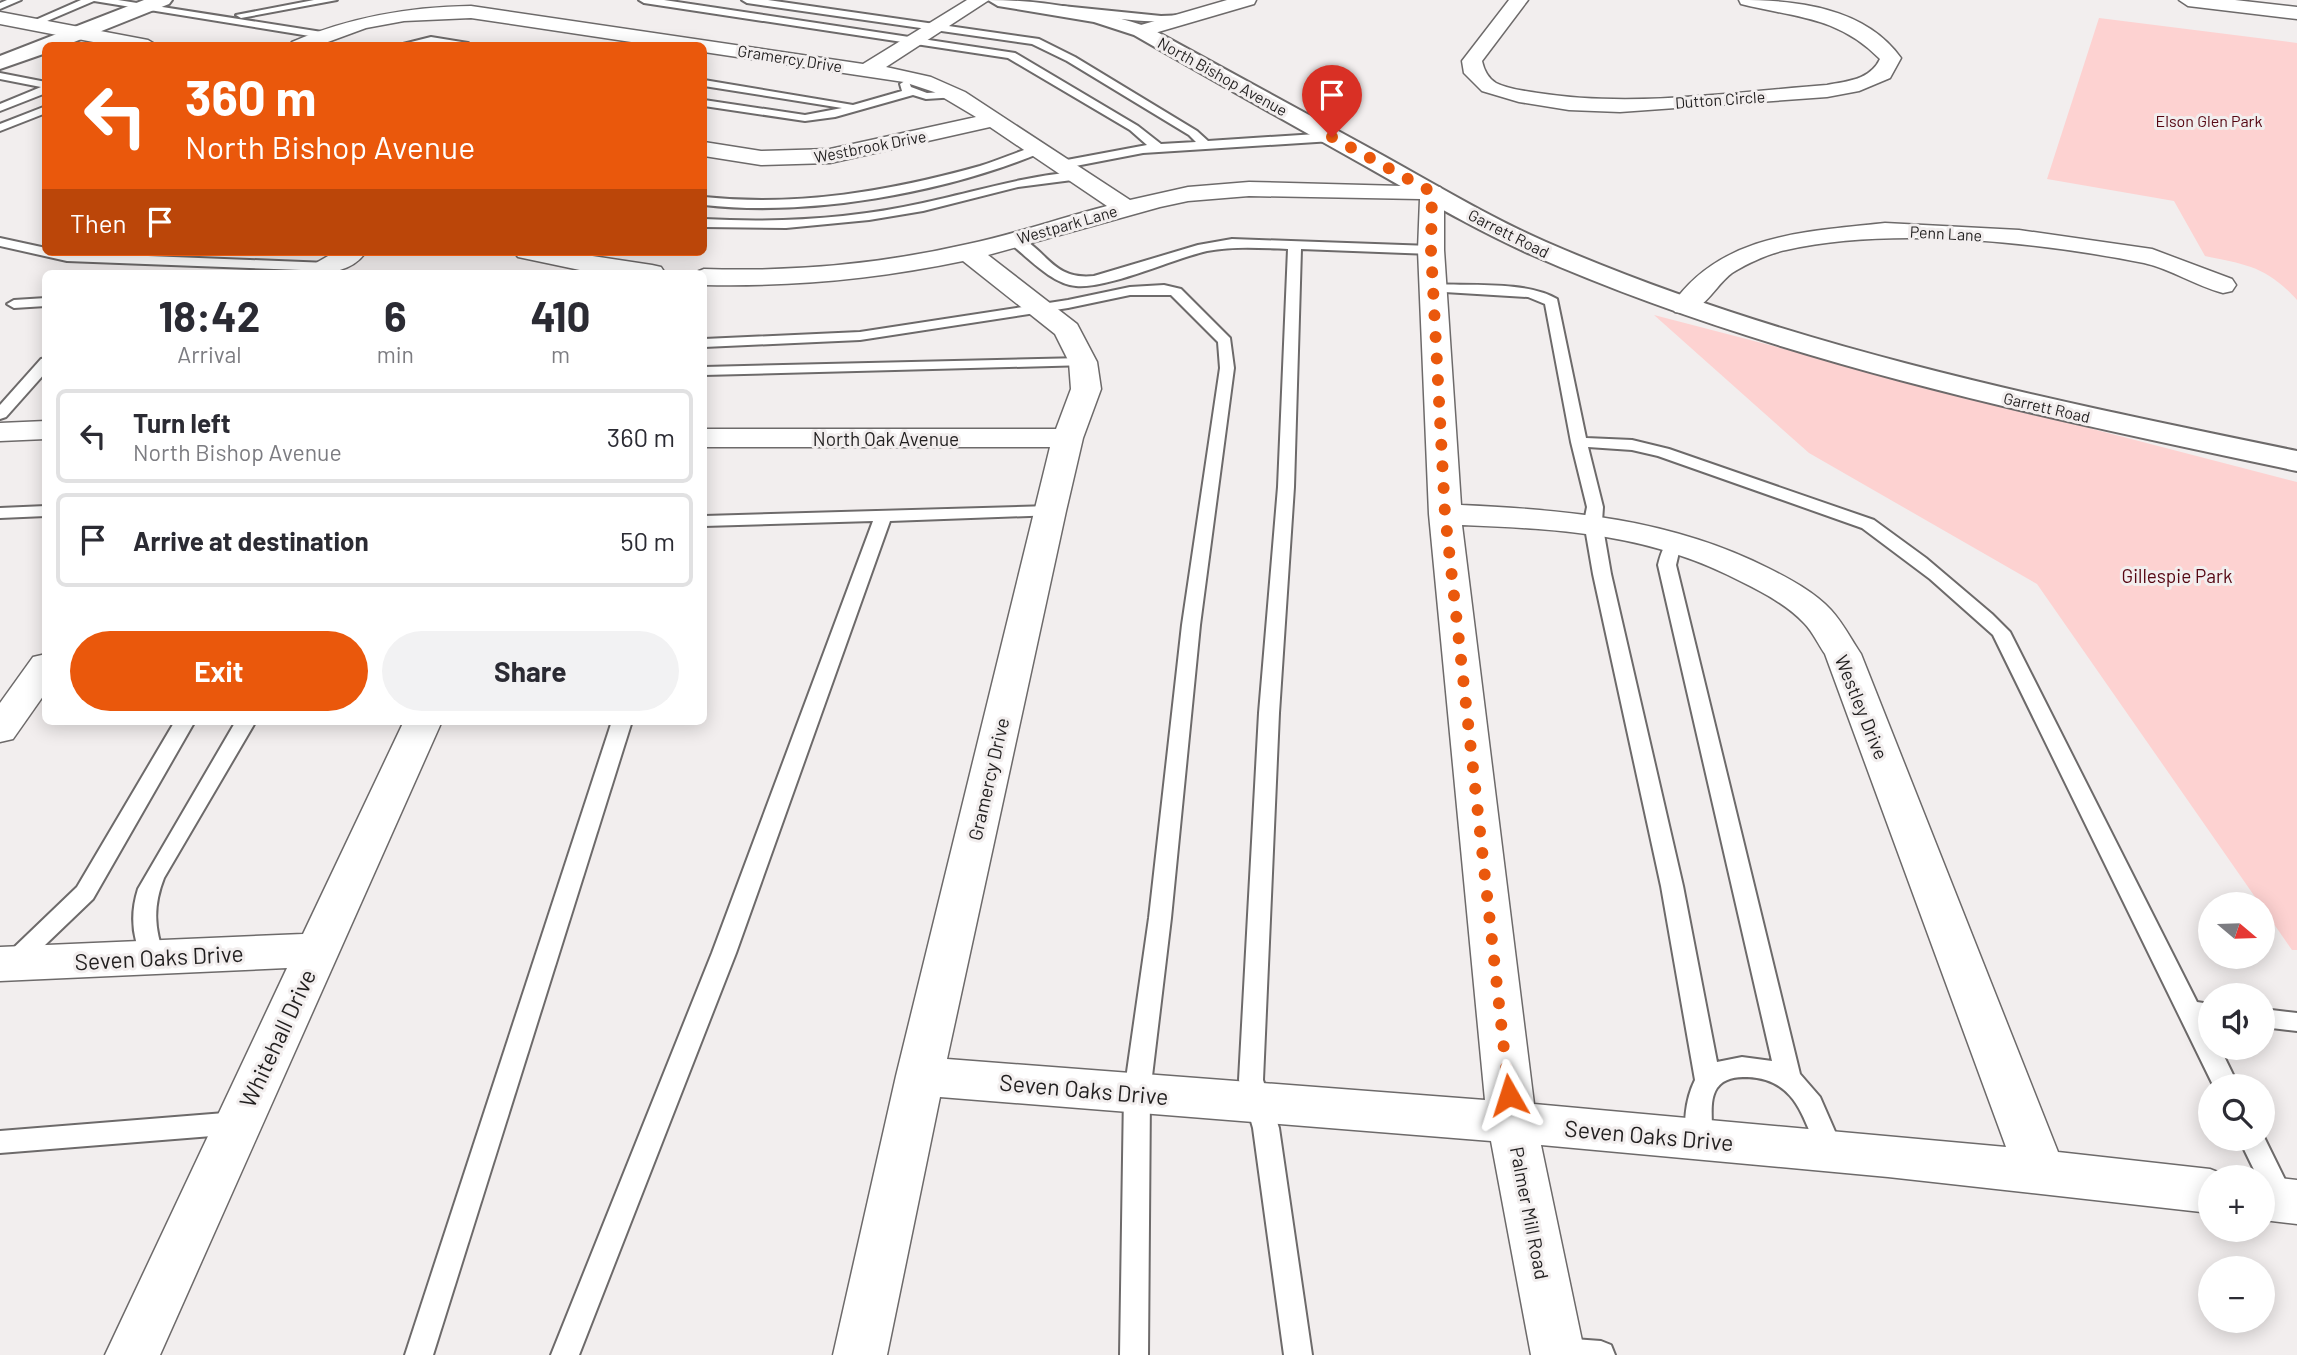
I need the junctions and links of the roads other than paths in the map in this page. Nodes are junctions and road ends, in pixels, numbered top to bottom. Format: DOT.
graph roads {
  1 [pos="16,0"];
  2 [pos="90,0"];
  3 [pos="99,0"];
  4 [pos="263,0"];
  5 [pos="332,0"];
  6 [pos="644,0"];
  7 [pos="747,0"];
  8 [pos="980,0"];
  9 [pos="998,0"];
  10 [pos="1247,0"];
  11 [pos="1520,0"];
  12 [pos="1748,0"];
  13 [pos="2188,0"];
  14 [pos="154,3"];
  15 [pos="1055,5"];
  16 [pos="0,6"];
  17 [pos="2289,8"];
  18 [pos="222,18"];
  19 [pos="1189,18"];
  20 [pos="9,25"];
  21 [pos="936,27"];
  22 [pos="1141,30"];
  23 [pos="322,35"];
  24 [pos="917,40"];
  25 [pos="64,41"];
  26 [pos="307,42"];
  27 [pos="421,42"];
  28 [pos="443,42"];
  29 [pos="687,42"];
  30 [pos="707,45"];
  31 [pos="42,49"];
  32 [pos="0,63"];
  33 [pos="869,69"];
  34 [pos="0,76"];
  35 [pos="707,83"];
  36 [pos="908,84"];
  37 [pos="42,86"];
  38 [pos="42,89"];
  39 [pos="707,103"];
  40 [pos="862,107"];
  41 [pos="0,108"];
  42 [pos="42,111"];
  43 [pos="995,120"];
  44 [pos="0,128"];
  45 [pos="1332,137"];
  46 [pos="1206,146"];
  47 [pos="1158,149"];
  48 [pos="707,150"];
  49 [pos="1036,150"];
  50 [pos="1000,164"];
  51 [pos="1068,170"];
  52 [pos="1030,180"];
  53 [pos="1432,192"];
  54 [pos="707,201"];
  55 [pos="1125,207"];
  56 [pos="707,223"];
  57 [pos="1013,239"];
  58 [pos="0,242"];
  59 [pos="1295,244"];
  60 [pos="1431,250"];
  61 [pos="42,251"];
  62 [pos="968,252"];
  63 [pos="63,256"];
  64 [pos="346,256"];
  65 [pos="547,256"];
  66 [pos="323,270"];
  67 [pos="628,270"];
  68 [pos="707,277"];
  69 [pos="2223,285"];
  70 [pos="1433,288"];
  71 [pos="1690,300"];
  72 [pos="42,302"];
  73 [pos="14,304"];
  74 [pos="1039,307"];
  75 [pos="707,343"];
  76 [pos="1083,362"];
  77 [pos="42,367"];
  78 [pos="707,370"];
  79 [pos="0,414"];
  80 [pos="42,430"];
  81 [pos="0,432"];
  82 [pos="707,438"];
  83 [pos="1068,438"];
  84 [pos="1579,442"];
  85 [pos="2297,447"];
  86 [pos="2297,461"];
  87 [pos="42,511"];
  88 [pos="1050,511"];
  89 [pos="0,513"];
  90 [pos="1445,514"];
  91 [pos="883,517"];
  92 [pos="707,521"];
  93 [pos="1593,522"];
  94 [pos="1678,541"];
  95 [pos="42,671"];
  96 [pos="182,725"];
  97 [pos="244,725"];
  98 [pos="422,725"];
  99 [pos="621,725"];
  100 [pos="0,730"];
  101 [pos="318,950"];
  102 [pos="153,957"];
  103 [pos="5,964"];
  104 [pos="2198,1008"];
  105 [pos="2275,1019"];
  106 [pos="2297,1022"];
  107 [pos="920,1076"];
  108 [pos="1788,1077"];
  109 [pos="1708,1081"];
  110 [pos="1137,1093"];
  111 [pos="1259,1103"];
  112 [pos="237,1123"];
  113 [pos="1512,1123"];
  114 [pos="1699,1139"];
  115 [pos="0,1142"];
  116 [pos="2258,1151"];
  117 [pos="1831,1152"];
  118 [pos="2040,1170"];
  119 [pos="2198,1190"];
  120 [pos="2281,1200"];
  121 [pos="1572,1354"];
  122 [pos="131,1355"];
  123 [pos="419,1355"];
  124 [pos="565,1355"];
  125 [pos="860,1355"];
  126 [pos="1134,1355"];
  127 [pos="1298,1355"];
  1 -- 16 [label="lane"];
  2 -- 20 [label="lane"];
  3 -- 14 [label="lane"];
  4 -- 18 [label="lane"];
  5 -- 18 [label="lane"];
  6 -- 24 [label="lane"];
  7 -- 21 [label="lane"];
  8 -- 21 [label="street"];
  9 -- 15 [label="main road, North Bishop Avenue"];
  10 -- 19 [label="street"];
  11 -- 12 [label="street, Dutton Circle"];
  13 -- 17 [label="street"];
  14 -- 18 [label="lane"];
  14 -- 25 [label="main road"];
  15 -- 19 [label="lane"];
  15 -- 22 [label="main road, North Bishop Avenue"];
  18 -- 23 [label="lane"];
  19 -- 22 [label="street"];
  20 -- 25 [label="street"];
  20 -- 25 [label="street"];
  21 -- 24 [label="street"];
  21 -- 46 [label="lane"];
  22 -- 45 [label="main road, North Bishop Avenue"];
  23 -- 26 [label="street, Gramercy Drive"];
  23 -- 29 [label="street, Gramercy Drive"];
  24 -- 33 [label="street"];
  24 -- 47 [label="lane"];
  27 -- 28 [label="lane"];
  30 -- 33 [label="street, Gramercy Drive"];
  31 -- 32 [label="main road"];
  33 -- 36 [label="street, Gramercy Drive"];
  34 -- 37 [label="lane"];
  35 -- 40 [label="lane"];
  36 -- 40 [label="lane"];
  36 -- 43 [label="street, Gramercy Drive"];
  38 -- 41 [label="lane"];
  39 -- 40 [label="lane"];
  42 -- 44 [label="lane"];
  43 -- 48 [label="street, Westbrook Drive"];
  43 -- 49 [label="street, Gramercy Drive"];
  45 -- 46 [label="lane"];
  45 -- 53 [label="main road, North Bishop Avenue"];
  46 -- 47 [label="lane"];
  47 -- 51 [label="lane"];
  49 -- 50 [label="lane"];
  49 -- 51 [label="street, Gramercy Drive"];
  50 -- 52 [label="lane"];
  50 -- 54 [label="lane"];
  51 -- 52 [label="lane"];
  51 -- 55 [label="street, Gramercy Drive"];
  52 -- 56 [label="lane"];
  53 -- 55 [label="street, Westpark Lane"];
  53 -- 60 [label="street, Palmer Mill Road"];
  53 -- 71 [label="main road, Garrett Road"];
  55 -- 57 [label="street, Westpark Lane"];
  57 -- 59 [label="lane"];
  57 -- 62 [label="street, Westpark Lane"];
  58 -- 61 [label="lane"];
  59 -- 60 [label="lane"];
  59 -- 111 [label="lane"];
  60 -- 70 [label="street, Palmer Mill Road"];
  62 -- 68 [label="street, Westpark Lane"];
  62 -- 74 [label="street, Gramercy Drive"];
  63 -- 66 [label="lane"];
  64 -- 66 [label="street"];
  65 -- 67 [label="street"];
  69 -- 71 [label="street, Penn Lane"];
  70 -- 84 [label="lane"];
  70 -- 90 [label="street, Palmer Mill Road"];
  71 -- 85 [label="main road, Garrett Road"];
  71 -- 86 [label="main road, Garrett Road"];
  72 -- 73 [label="lane"];
  74 -- 75 [label="lane"];
  74 -- 76 [label="street, Gramercy Drive"];
  74 -- 110 [label="lane"];
  76 -- 78 [label="lane"];
  76 -- 83 [label="street, Gramercy Drive"];
  77 -- 79 [label="lane"];
  80 -- 81 [label="street"];
  82 -- 83 [label="street, North Oak Avenue"];
  83 -- 88 [label="street, Gramercy Drive"];
  84 -- 93 [label="lane"];
  84 -- 104 [label="lane"];
  87 -- 89 [label="lane"];
  88 -- 91 [label="lane"];
  88 -- 107 [label="street, Gramercy Drive"];
  90 -- 93 [label="street, Westley Drive"];
  90 -- 113 [label="street, Palmer Mill Road"];
  91 -- 92 [label="lane"];
  91 -- 124 [label="lane"];
  93 -- 94 [label="street, Westley Drive"];
  93 -- 109 [label="lane"];
  94 -- 108 [label="lane"];
  94 -- 118 [label="street, Westley Drive"];
  95 -- 100 [label="street"];
  96 -- 103 [label="lane"];
  97 -- 102 [label="lane"];
  98 -- 101 [label="street, Whitehall Drive"];
  99 -- 123 [label="lane"];
  101 -- 102 [label="street, Seven Oaks Drive"];
  101 -- 112 [label="street, Whitehall Drive"];
  102 -- 103 [label="street, Seven Oaks Drive"];
  105 -- 106 [label="lane"];
  107 -- 110 [label="street, Seven Oaks Drive"];
  107 -- 125 [label="street, Gramercy Drive"];
  108 -- 109 [label="lane"];
  108 -- 117 [label="lane"];
  109 -- 114 [label="lane"];
  110 -- 111 [label="street, Seven Oaks Drive"];
  110 -- 126 [label="lane"];
  111 -- 113 [label="street, Seven Oaks Drive"];
  111 -- 127 [label="lane"];
  112 -- 115 [label="lane"];
  112 -- 122 [label="street, Whitehall Drive"];
  113 -- 114 [label="street, Seven Oaks Drive"];
  113 -- 121 [label="street, Palmer Mill Road"];
  114 -- 117 [label="street, Seven Oaks Drive"];
  116 -- 120 [label="lane"];
  117 -- 118 [label="street, Seven Oaks Drive"];
  118 -- 119 [label="street, Seven Oaks Drive"];
}
